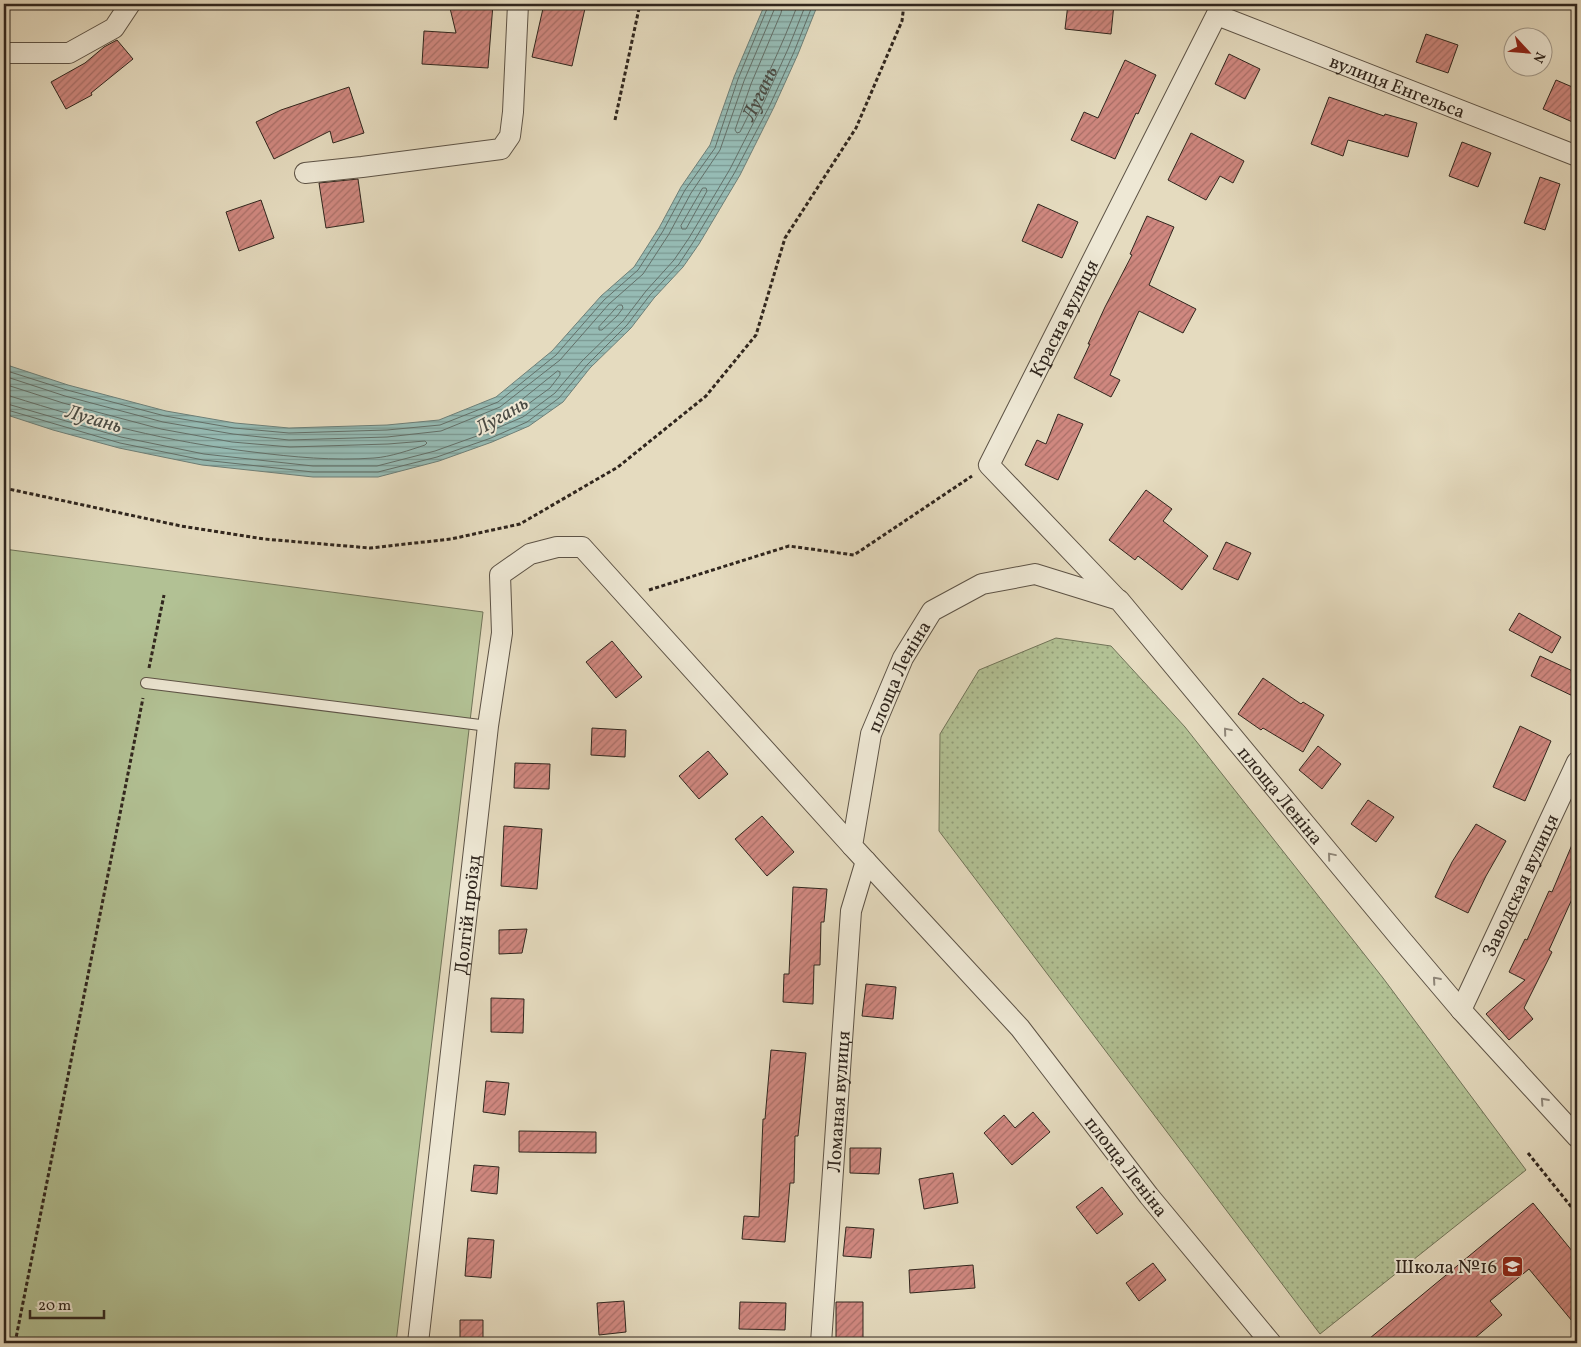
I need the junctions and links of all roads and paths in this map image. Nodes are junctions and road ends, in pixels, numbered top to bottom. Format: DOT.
graph roads {
  1 [pos="130,4"];
  2 [pos="518,4"];
  3 [pos="640,4"];
  4 [pos="904,4"];
  5 [pos="1219,9"];
  6 [pos="4,53"];
  7 [pos="615,120"];
  8 [pos="1577,156"];
  9 [pos="305,173"];
  10 [pos="989,465"];
  11 [pos="4,488"];
  12 [pos="164,595"];
  13 [pos="627,597"];
  14 [pos="1119,600"];
  15 [pos="146,683"];
  16 [pos="488,726"];
  17 [pos="1577,762"];
  18 [pos="852,846"];
  19 [pos="866,861"];
  20 [pos="1461,1010"];
  21 [pos="1577,1137"];
  22 [pos="1528,1153"];
  23 [pos="1577,1214"];
  24 [pos="15,1343"];
  25 [pos="418,1343"];
  26 [pos="821,1343"];
  27 [pos="1271,1343"];
  1 -- 6 [label="street"];
  2 -- 9 [label="street"];
  3 -- 7 [label="path"];
  4 -- 11 [label="path"];
  5 -- 8 [label="street, вулиця Енгельса"];
  5 -- 10 [label="street, Красна вулиця"];
  10 -- 13 [label="path"];
  10 -- 14 [label="street"];
  12 -- 15 [label="path"];
  13 -- 16 [label="street, Долгій проїзд"];
  13 -- 18 [label="street"];
  14 -- 18 [label="street, площа Леніна"];
  20 -- 14 [label="street, площа Леніна, one-way"];
  15 -- 16 [label="lane"];
  15 -- 24 [label="path"];
  16 -- 25 [label="street, Долгій проїзд"];
  17 -- 20 [label="street, Заводская вулиця"];
  18 -- 19 [label="street, площа Леніна"];
  19 -- 26 [label="street, Ломаная вулиця"];
  19 -- 27 [label="street, площа Леніна"];
  21 -- 20 [label="street, площа Леніна, one-way"];
  22 -- 23 [label="path"];
}
